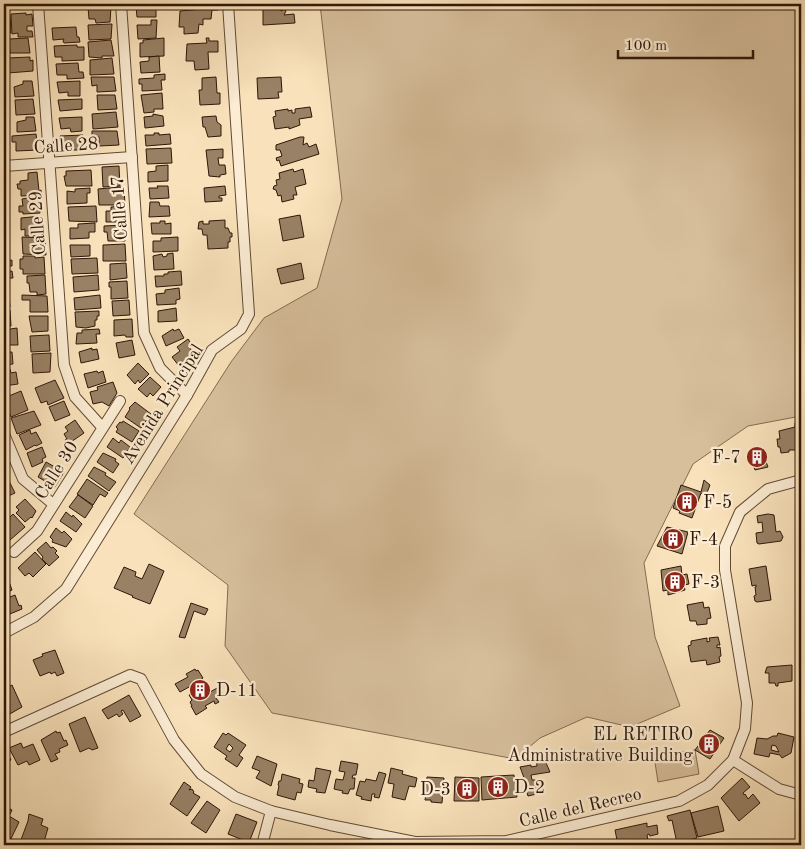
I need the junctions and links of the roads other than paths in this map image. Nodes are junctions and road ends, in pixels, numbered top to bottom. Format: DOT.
graph roads {
  1 [pos="38,4"];
  2 [pos="121,4"];
  3 [pos="228,4"];
  4 [pos="132,157"];
  5 [pos="49,163"];
  6 [pos="4,166"];
  7 [pos="187,395"];
  8 [pos="120,401"];
  9 [pos="102,427"];
  10 [pos="4,434"];
  11 [pos="801,480"];
  12 [pos="53,504"];
  13 [pos="14,552"];
  14 [pos="4,633"];
  15 [pos="4,732"];
  16 [pos="733,760"];
  17 [pos="801,795"];
  18 [pos="272,810"];
  19 [pos="262,845"];
  1 -- 5 [label="street, Calle 29"];
  2 -- 4 [label="street, Calle 17"];
  3 -- 7 [label="street, Avenida Principal"];
  4 -- 5 [label="street, Calle 28"];
  4 -- 7 [label="street, Calle 17"];
  5 -- 6 [label="street, Calle 28"];
  5 -- 9 [label="street, Calle 29"];
  7 -- 14 [label="street, Avenida Principal"];
  8 -- 9 [label="street, Calle 30"];
  9 -- 12 [label="street, Calle 30"];
  10 -- 12 [label="street"];
  11 -- 16 [label="street, Calle del Recreo"];
  12 -- 13 [label="street, Calle 30"];
  15 -- 18 [label="street, Calle del Recreo"];
  16 -- 17 [label="street"];
  16 -- 18 [label="street, Calle del Recreo"];
  18 -- 19 [label="street"];
}
